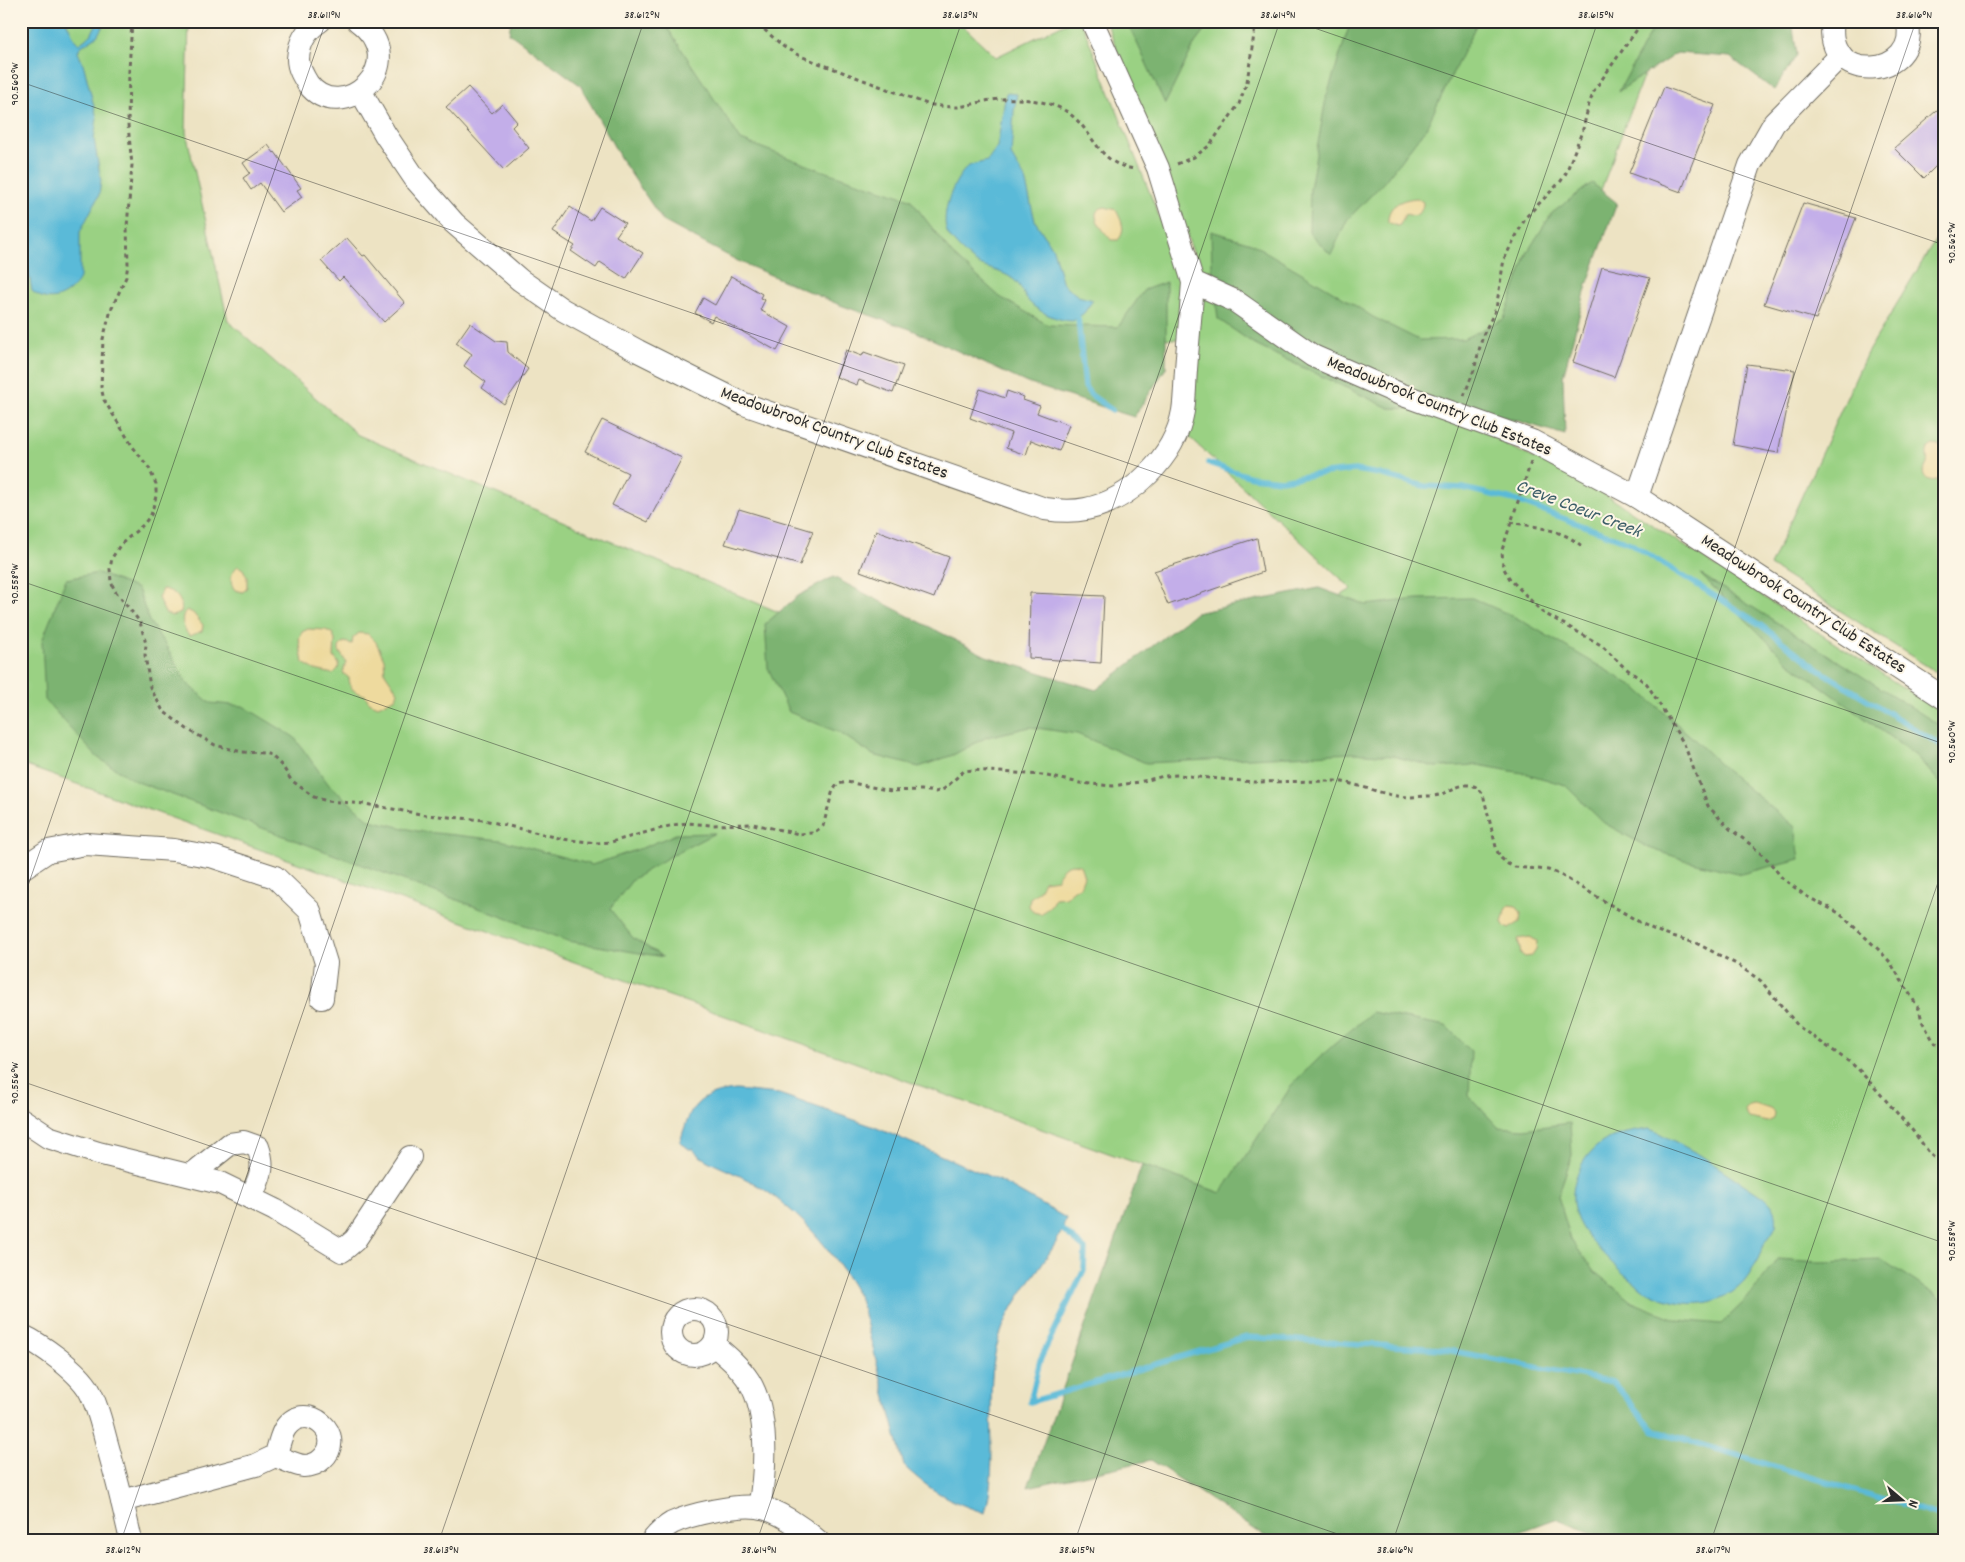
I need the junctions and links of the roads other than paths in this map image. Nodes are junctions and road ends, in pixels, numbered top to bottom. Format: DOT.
graph roads {
  1 [pos="320,21"];
  2 [pos="358,21"];
  3 [pos="1092,21"];
  4 [pos="1833,21"];
  5 [pos="1907,21"];
  6 [pos="1841,55"];
  7 [pos="360,92"];
  8 [pos="1193,282"];
  9 [pos="1637,497"];
  10 [pos="1944,698"];
  11 [pos="21,869"];
  12 [pos="322,998"];
  13 [pos="21,1120"];
  14 [pos="410,1157"];
  15 [pos="191,1175"];
  16 [pos="251,1198"];
  17 [pos="21,1335"];
  18 [pos="714,1346"];
  19 [pos="274,1456"];
  20 [pos="122,1501"];
  21 [pos="759,1507"];
  22 [pos="131,1541"];
  23 [pos="652,1541"];
  24 [pos="818,1541"];
  1 -- 7 [label="street"];
  2 -- 7 [label="street"];
  3 -- 8 [label="street, Meadowbrook Country Club Estates"];
  4 -- 6 [label="street"];
  5 -- 6 [label="street"];
  6 -- 9 [label="street"];
  7 -- 8 [label="street, Meadowbrook Country Club Estates"];
  8 -- 9 [label="street, Meadowbrook Country Club Estates"];
  9 -- 10 [label="street, Meadowbrook Country Club Estates"];
  11 -- 12 [label="street"];
  13 -- 15 [label="street"];
  14 -- 16 [label="street"];
  15 -- 16 [label="street"];
  15 -- 16 [label="street"];
  17 -- 20 [label="street"];
  18 -- 21 [label="street"];
  19 -- 20 [label="street"];
  20 -- 22 [label="street"];
  21 -- 23 [label="street"];
  21 -- 24 [label="street"];
}
